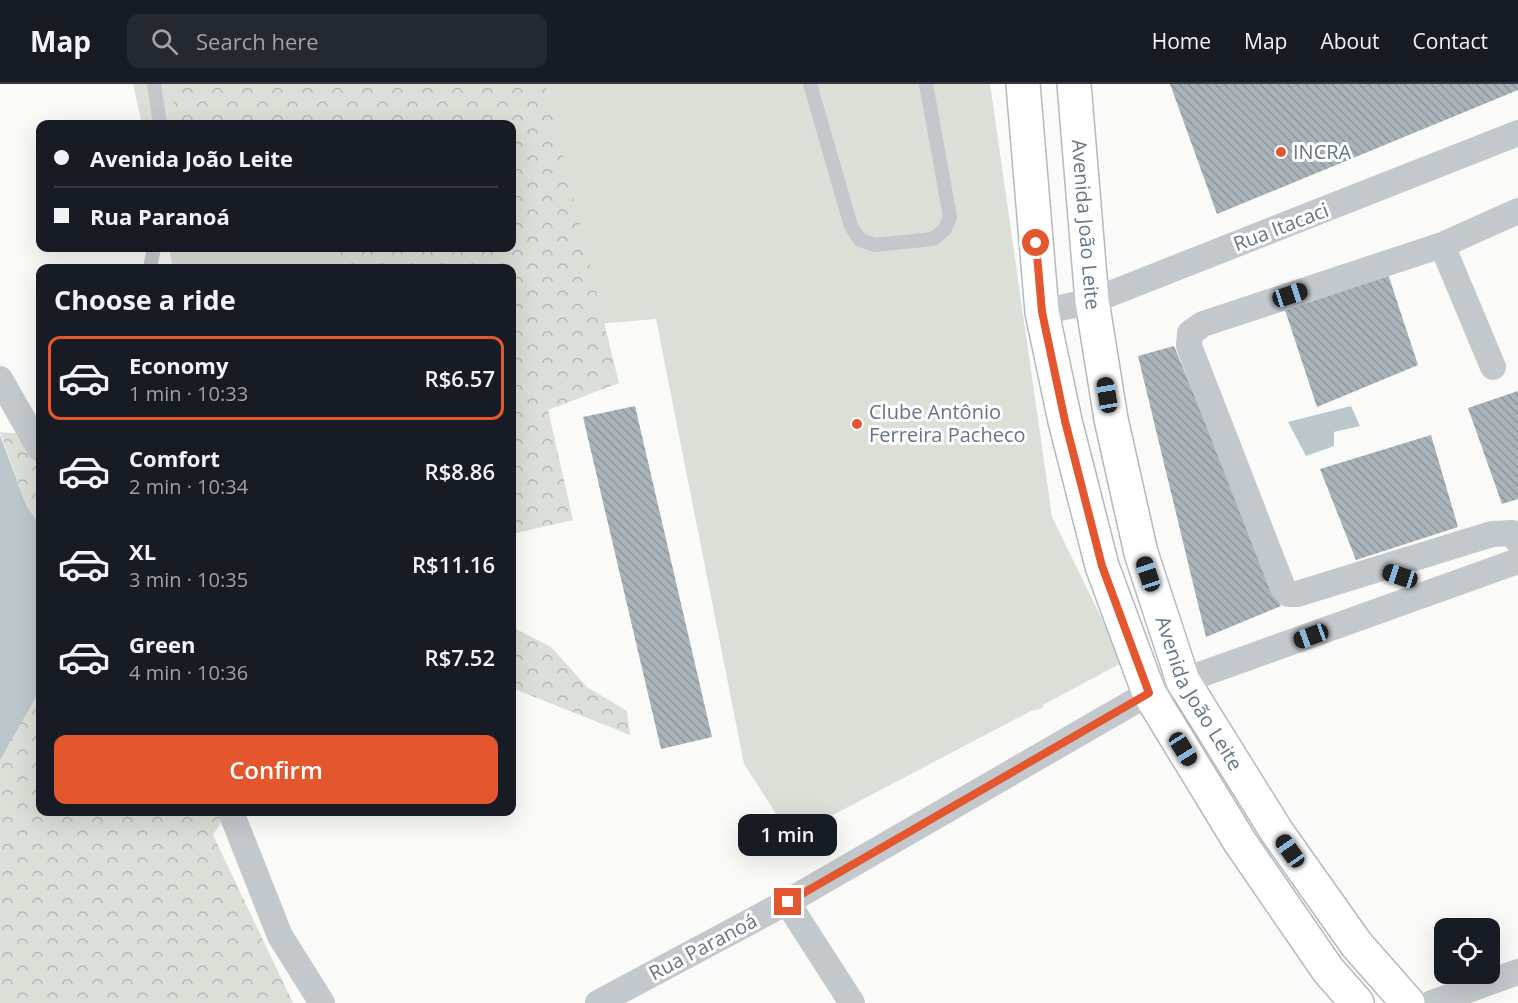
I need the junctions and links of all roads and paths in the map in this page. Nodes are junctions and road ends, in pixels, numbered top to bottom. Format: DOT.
graph roads {
  1 [pos="154,84"];
  2 [pos="810,84"];
  3 [pos="926,84"];
  4 [pos="1023,84"];
  5 [pos="1074,84"];
  6 [pos="159,120"];
  7 [pos="1518,133"];
  8 [pos="1518,211"];
  9 [pos="1442,245"];
  10 [pos="1092,301"];
  11 [pos="1042,312"];
  12 [pos="1493,367"];
  13 [pos="0,380"];
  14 [pos="36,442"];
  15 [pos="1518,541"];
  16 [pos="1518,561"];
  17 [pos="1378,569"];
  18 [pos="1418,597"];
  19 [pos="1183,681"];
  20 [pos="1149,693"];
  21 [pos="233,816"];
  22 [pos="788,902"];
  23 [pos="1518,972"];
  24 [pos="322,1003"];
  25 [pos="598,1003"];
  26 [pos="852,1003"];
  27 [pos="1357,1003"];
  28 [pos="1408,1003"];
  29 [pos="1432,1003"];
  1 -- 6 [label="lane"];
  2 -- 3 [label="lane"];
  4 -- 11 [label="street, Avenida João Leite"];
  5 -- 10 [label="street, Avenida João Leite"];
  7 -- 10 [label="street, Rua Itacaci"];
  8 -- 9 [label="street"];
  9 -- 12 [label="street"];
  9 -- 17 [label="street"];
  10 -- 11 [label="street, Rua Itacaci"];
  10 -- 19 [label="street, Avenida João Leite"];
  11 -- 20 [label="street, Avenida João Leite"];
  13 -- 14 [label="street"];
  15 -- 17 [label="street"];
  16 -- 18 [label="street, Rua Paranoá"];
  17 -- 18 [label="street"];
  18 -- 19 [label="street, Rua Paranoá"];
  19 -- 20 [label="street, Rua Paranoá"];
  19 -- 28 [label="street, Avenida João Leite"];
  20 -- 22 [label="street, Rua Paranoá"];
  20 -- 27 [label="street, Avenida João Leite"];
  21 -- 24 [label="street"];
  22 -- 25 [label="street, Rua Paranoá"];
  22 -- 26 [label="street"];
  23 -- 29 [label="street"];
}
